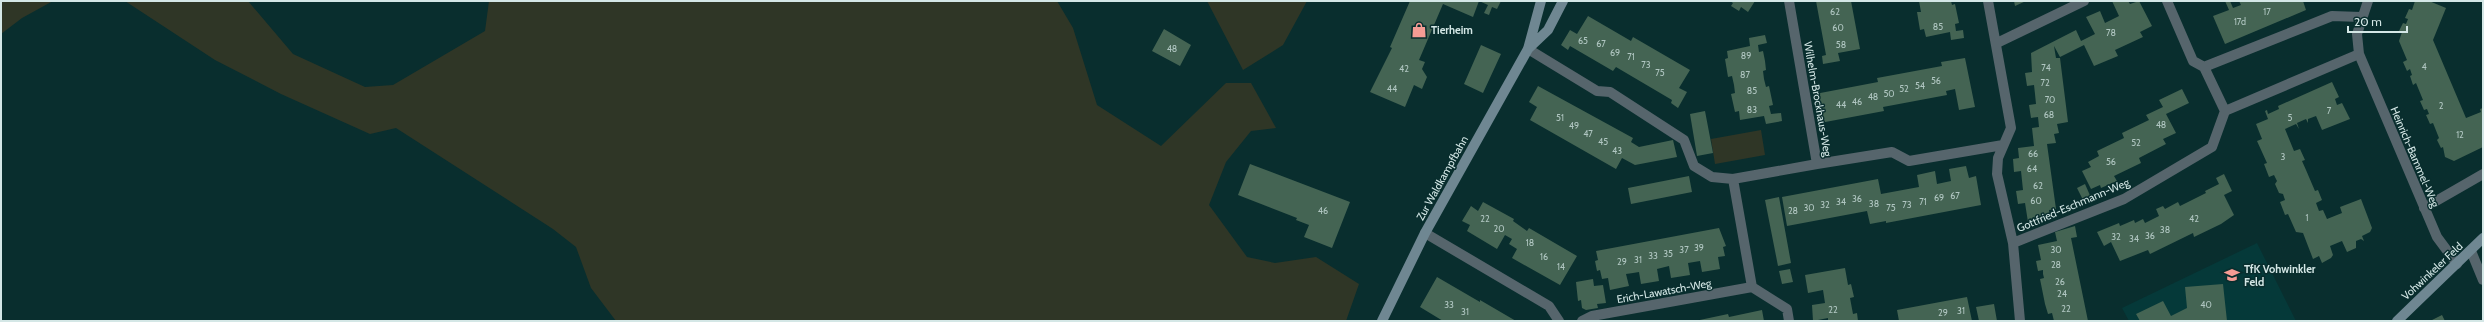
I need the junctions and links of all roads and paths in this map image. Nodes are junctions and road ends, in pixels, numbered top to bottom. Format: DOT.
graph roads {
  1 [pos="1542,1"];
  2 [pos="1563,1"];
  3 [pos="1789,1"];
  4 [pos="1988,1"];
  5 [pos="2084,1"];
  6 [pos="2167,1"];
  7 [pos="2368,1"];
  8 [pos="2361,17"];
  9 [pos="1997,43"];
  10 [pos="1528,49"];
  11 [pos="2359,54"];
  12 [pos="2204,67"];
  13 [pos="2225,110"];
  14 [pos="2003,146"];
  15 [pos="1817,164"];
  16 [pos="2483,174"];
  17 [pos="1732,179"];
  18 [pos="2424,208"];
  19 [pos="1425,233"];
  20 [pos="2483,238"];
  21 [pos="2013,243"];
  22 [pos="2471,251"];
  23 [pos="2457,264"];
  24 [pos="2483,280"];
  25 [pos="1752,287"];
  26 [pos="1382,321"];
  27 [pos="1559,321"];
  28 [pos="1582,321"];
  29 [pos="1789,321"];
  30 [pos="2020,321"];
  31 [pos="2397,321"];
  1 -- 10 [label="main road, Zur Waldkampfbahn"];
  2 -- 10 [label="main road, Zur Waldkampfbahn"];
  3 -- 15 [label="street, Wilhelm-Brockhaus-Weg"];
  4 -- 9 [label="street, Gottfried-Eschmann-Weg"];
  5 -- 9 [label="street"];
  6 -- 12 [label="street"];
  7 -- 8 [label="street, Heinrich-Bammel-Weg"];
  8 -- 11 [label="street, Heinrich-Bammel-Weg"];
  8 -- 12 [label="street"];
  9 -- 14 [label="street, Gottfried-Eschmann-Weg"];
  10 -- 17 [label="street, Wilhelm-Brockhaus-Weg"];
  10 -- 19 [label="main road, Zur Waldkampfbahn"];
  11 -- 13 [label="street"];
  11 -- 18 [label="street, Heinrich-Bammel-Weg"];
  12 -- 13 [label="street"];
  13 -- 21 [label="street, Gottfried-Eschmann-Weg"];
  14 -- 15 [label="street"];
  14 -- 21 [label="street, Gottfried-Eschmann-Weg"];
  15 -- 17 [label="street, Wilhelm-Brockhaus-Weg"];
  16 -- 18 [label="street"];
  17 -- 25 [label="street"];
  18 -- 23 [label="street, Heinrich-Bammel-Weg"];
  19 -- 26 [label="main road, Zur Waldkampfbahn"];
  19 -- 27 [label="street"];
  20 -- 22 [label="main road, Vohwinkeler Feld"];
  21 -- 30 [label="street, Gottfried-Eschmann-Weg"];
  22 -- 23 [label="main road, Vohwinkeler Feld"];
  22 -- 24 [label="street"];
  23 -- 31 [label="main road, Vohwinkeler Feld"];
  25 -- 28 [label="street, Erich-Lawatsch-Weg"];
  25 -- 29 [label="street"];
}
